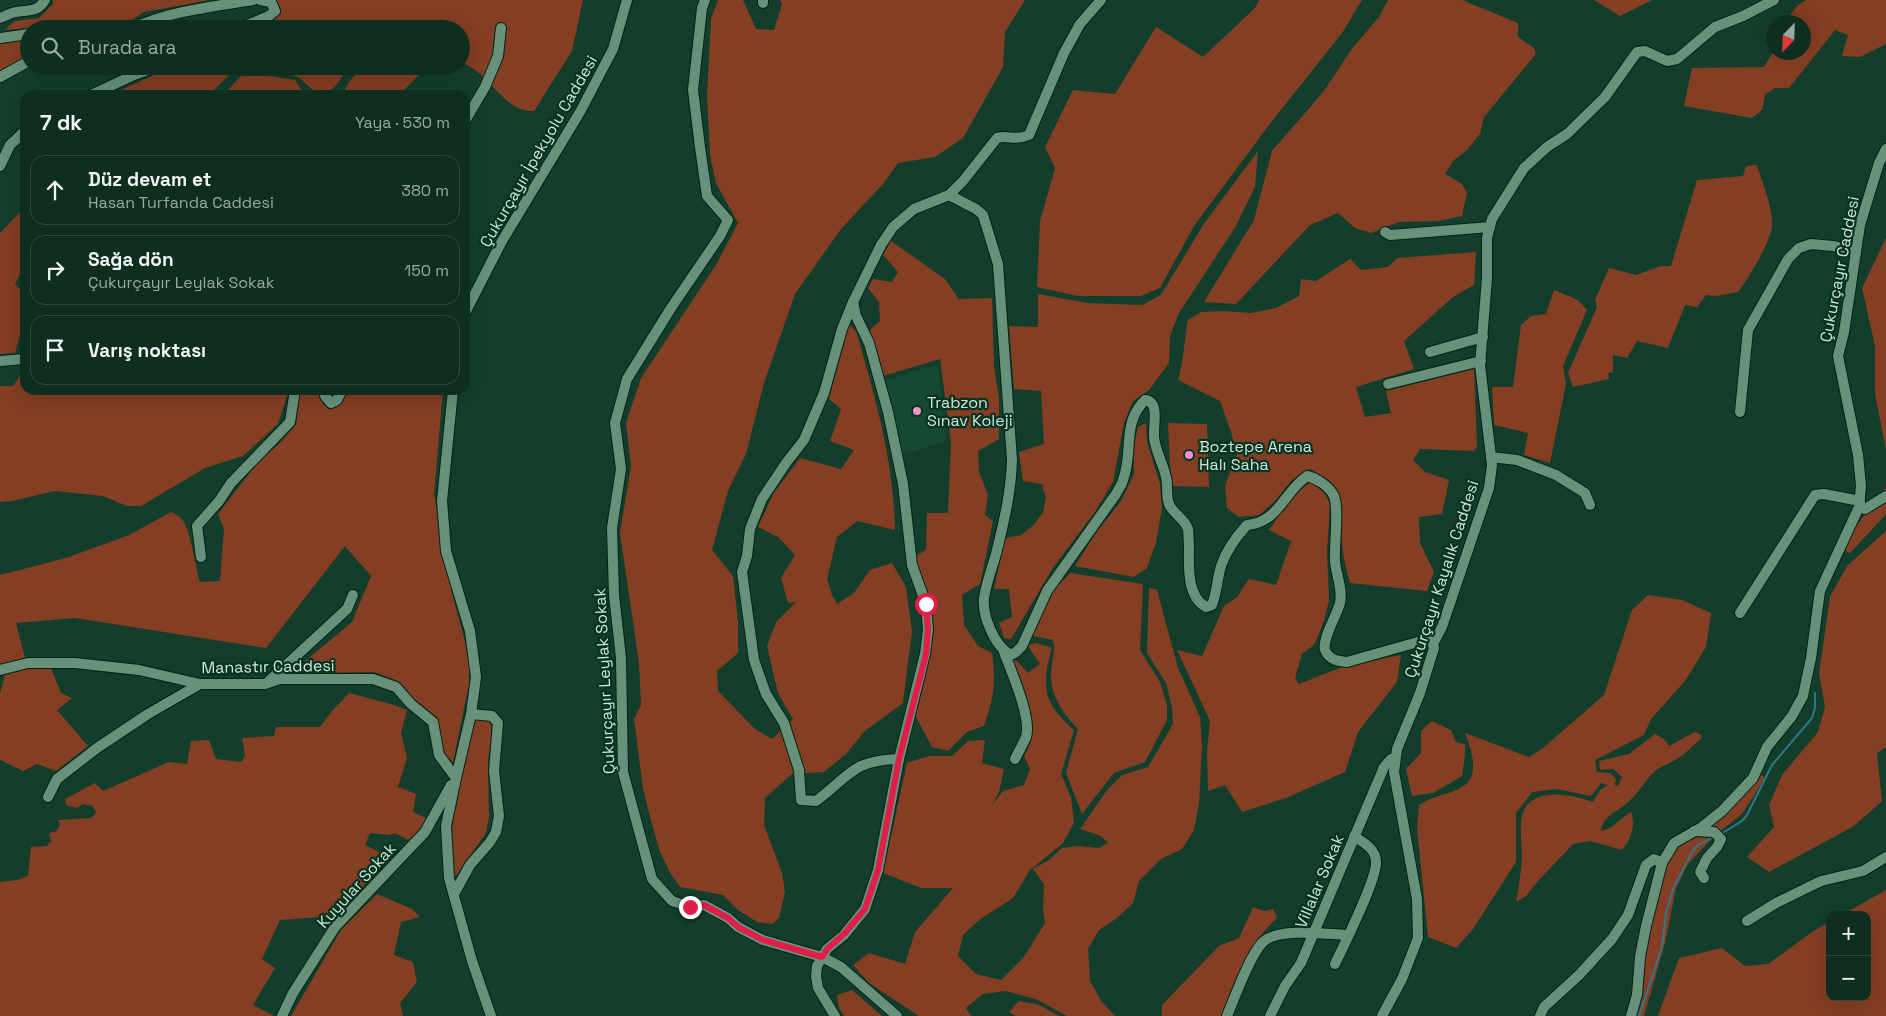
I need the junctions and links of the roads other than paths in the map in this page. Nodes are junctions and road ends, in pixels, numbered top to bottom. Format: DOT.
graph roads {
  1 [pos="45,0"];
  2 [pos="252,0"];
  3 [pos="260,0"];
  4 [pos="627,0"];
  5 [pos="705,0"];
  6 [pos="1101,0"];
  7 [pos="1774,0"];
  8 [pos="0,18"];
  9 [pos="154,20"];
  10 [pos="259,20"];
  11 [pos="501,28"];
  12 [pos="20,35"];
  13 [pos="0,38"];
  14 [pos="20,66"];
  15 [pos="134,75"];
  16 [pos="0,77"];
  17 [pos="102,90"];
  18 [pos="470,112"];
  19 [pos="20,136"];
  20 [pos="1886,149"];
  21 [pos="0,166"];
  22 [pos="949,195"];
  23 [pos="1490,227"];
  24 [pos="1385,232"];
  25 [pos="1855,251"];
  26 [pos="853,302"];
  27 [pos="470,303"];
  28 [pos="1483,337"];
  29 [pos="1430,352"];
  30 [pos="20,359"];
  31 [pos="0,361"];
  32 [pos="1481,361"];
  33 [pos="1388,384"];
  34 [pos="293,395"];
  35 [pos="324,395"];
  36 [pos="340,395"];
  37 [pos="453,395"];
  38 [pos="1740,412"];
  39 [pos="1490,457"];
  40 [pos="1886,496"];
  41 [pos="1590,504"];
  42 [pos="1860,504"];
  43 [pos="201,557"];
  44 [pos="353,595"];
  45 [pos="1740,614"];
  46 [pos="1433,644"];
  47 [pos="1004,652"];
  48 [pos="0,670"];
  49 [pos="200,684"];
  50 [pos="265,684"];
  51 [pos="471,714"];
  52 [pos="1015,758"];
  53 [pos="899,759"];
  54 [pos="1394,760"];
  55 [pos="456,778"];
  56 [pos="48,797"];
  57 [pos="1694,831"];
  58 [pos="1354,836"];
  59 [pos="1886,858"];
  60 [pos="1662,863"];
  61 [pos="1704,878"];
  62 [pos="454,894"];
  63 [pos="1747,920"];
  64 [pos="1314,933"];
  65 [pos="1348,935"];
  66 [pos="822,957"];
  67 [pos="1335,964"];
  68 [pos="282,1016"];
  69 [pos="492,1016"];
  70 [pos="835,1016"];
  71 [pos="897,1016"];
  72 [pos="1227,1016"];
  73 [pos="1270,1016"];
  74 [pos="1382,1016"];
  75 [pos="1540,1016"];
  76 [pos="1631,1016"];
  1 -- 8 [label="street"];
  2 -- 9 [label="street"];
  3 -- 10 [label="street"];
  4 -- 27 [label="street, Çukurçayır İpekyolu Caddesi"];
  5 -- 66 [label="street, Çukurçayır Leylak Sokak"];
  6 -- 22 [label="street"];
  7 -- 23 [label="street, Çukurçayır Kayalık Caddesi"];
  11 -- 18 [label="street"];
  12 -- 13 [label="street"];
  14 -- 16 [label="street"];
  15 -- 17 [label="street"];
  19 -- 21 [label="street"];
  20 -- 25 [label="street, Çukurçayır Caddesi"];
  22 -- 26 [label="street"];
  22 -- 47 [label="street"];
  23 -- 24 [label="street"];
  23 -- 28 [label="street, Çukurçayır Kayalık Caddesi"];
  25 -- 38 [label="street"];
  25 -- 42 [label="street, Çukurçayır Caddesi"];
  26 -- 53 [label="street"];
  26 -- 53 [label="street"];
  28 -- 29 [label="street"];
  28 -- 32 [label="street, Çukurçayır Kayalık Caddesi"];
  30 -- 31 [label="street"];
  32 -- 33 [label="street"];
  32 -- 39 [label="street, Çukurçayır Kayalık Caddesi"];
  34 -- 43 [label="street"];
  35 -- 36 [label="street"];
  37 -- 51 [label="street"];
  39 -- 41 [label="street"];
  39 -- 46 [label="street, Çukurçayır Kayalık Caddesi"];
  40 -- 42 [label="street"];
  42 -- 45 [label="street"];
  42 -- 57 [label="street, Çukurçayır Caddesi"];
  44 -- 50 [label="street"];
  46 -- 47 [label="street"];
  46 -- 54 [label="street, Çukurçayır Kayalık Caddesi"];
  47 -- 52 [label="street"];
  48 -- 49 [label="street, Manastır Caddesi"];
  49 -- 50 [label="street, Manastır Caddesi"];
  49 -- 56 [label="street"];
  50 -- 55 [label="street, Manastır Caddesi"];
  51 -- 55 [label="street"];
  51 -- 62 [label="street"];
  53 -- 66 [label="street"];
  54 -- 58 [label="street, Villalar Sokak"];
  54 -- 74 [label="street, Çukurçayır Kayalık Caddesi"];
  55 -- 62 [label="street"];
  55 -- 68 [label="street, Kuyular Sokak"];
  57 -- 60 [label="street, Çukurçayır Caddesi"];
  57 -- 61 [label="street"];
  58 -- 64 [label="street, Villalar Sokak"];
  58 -- 65 [label="street"];
  59 -- 63 [label="street"];
  60 -- 75 [label="street"];
  60 -- 76 [label="street, Çukurçayır Caddesi"];
  62 -- 69 [label="street"];
  64 -- 65 [label="street"];
  64 -- 72 [label="street"];
  64 -- 73 [label="street, Villalar Sokak"];
  65 -- 67 [label="street"];
  66 -- 70 [label="street"];
  66 -- 71 [label="street, Çukurçayır Leylak Sokak"];
}
